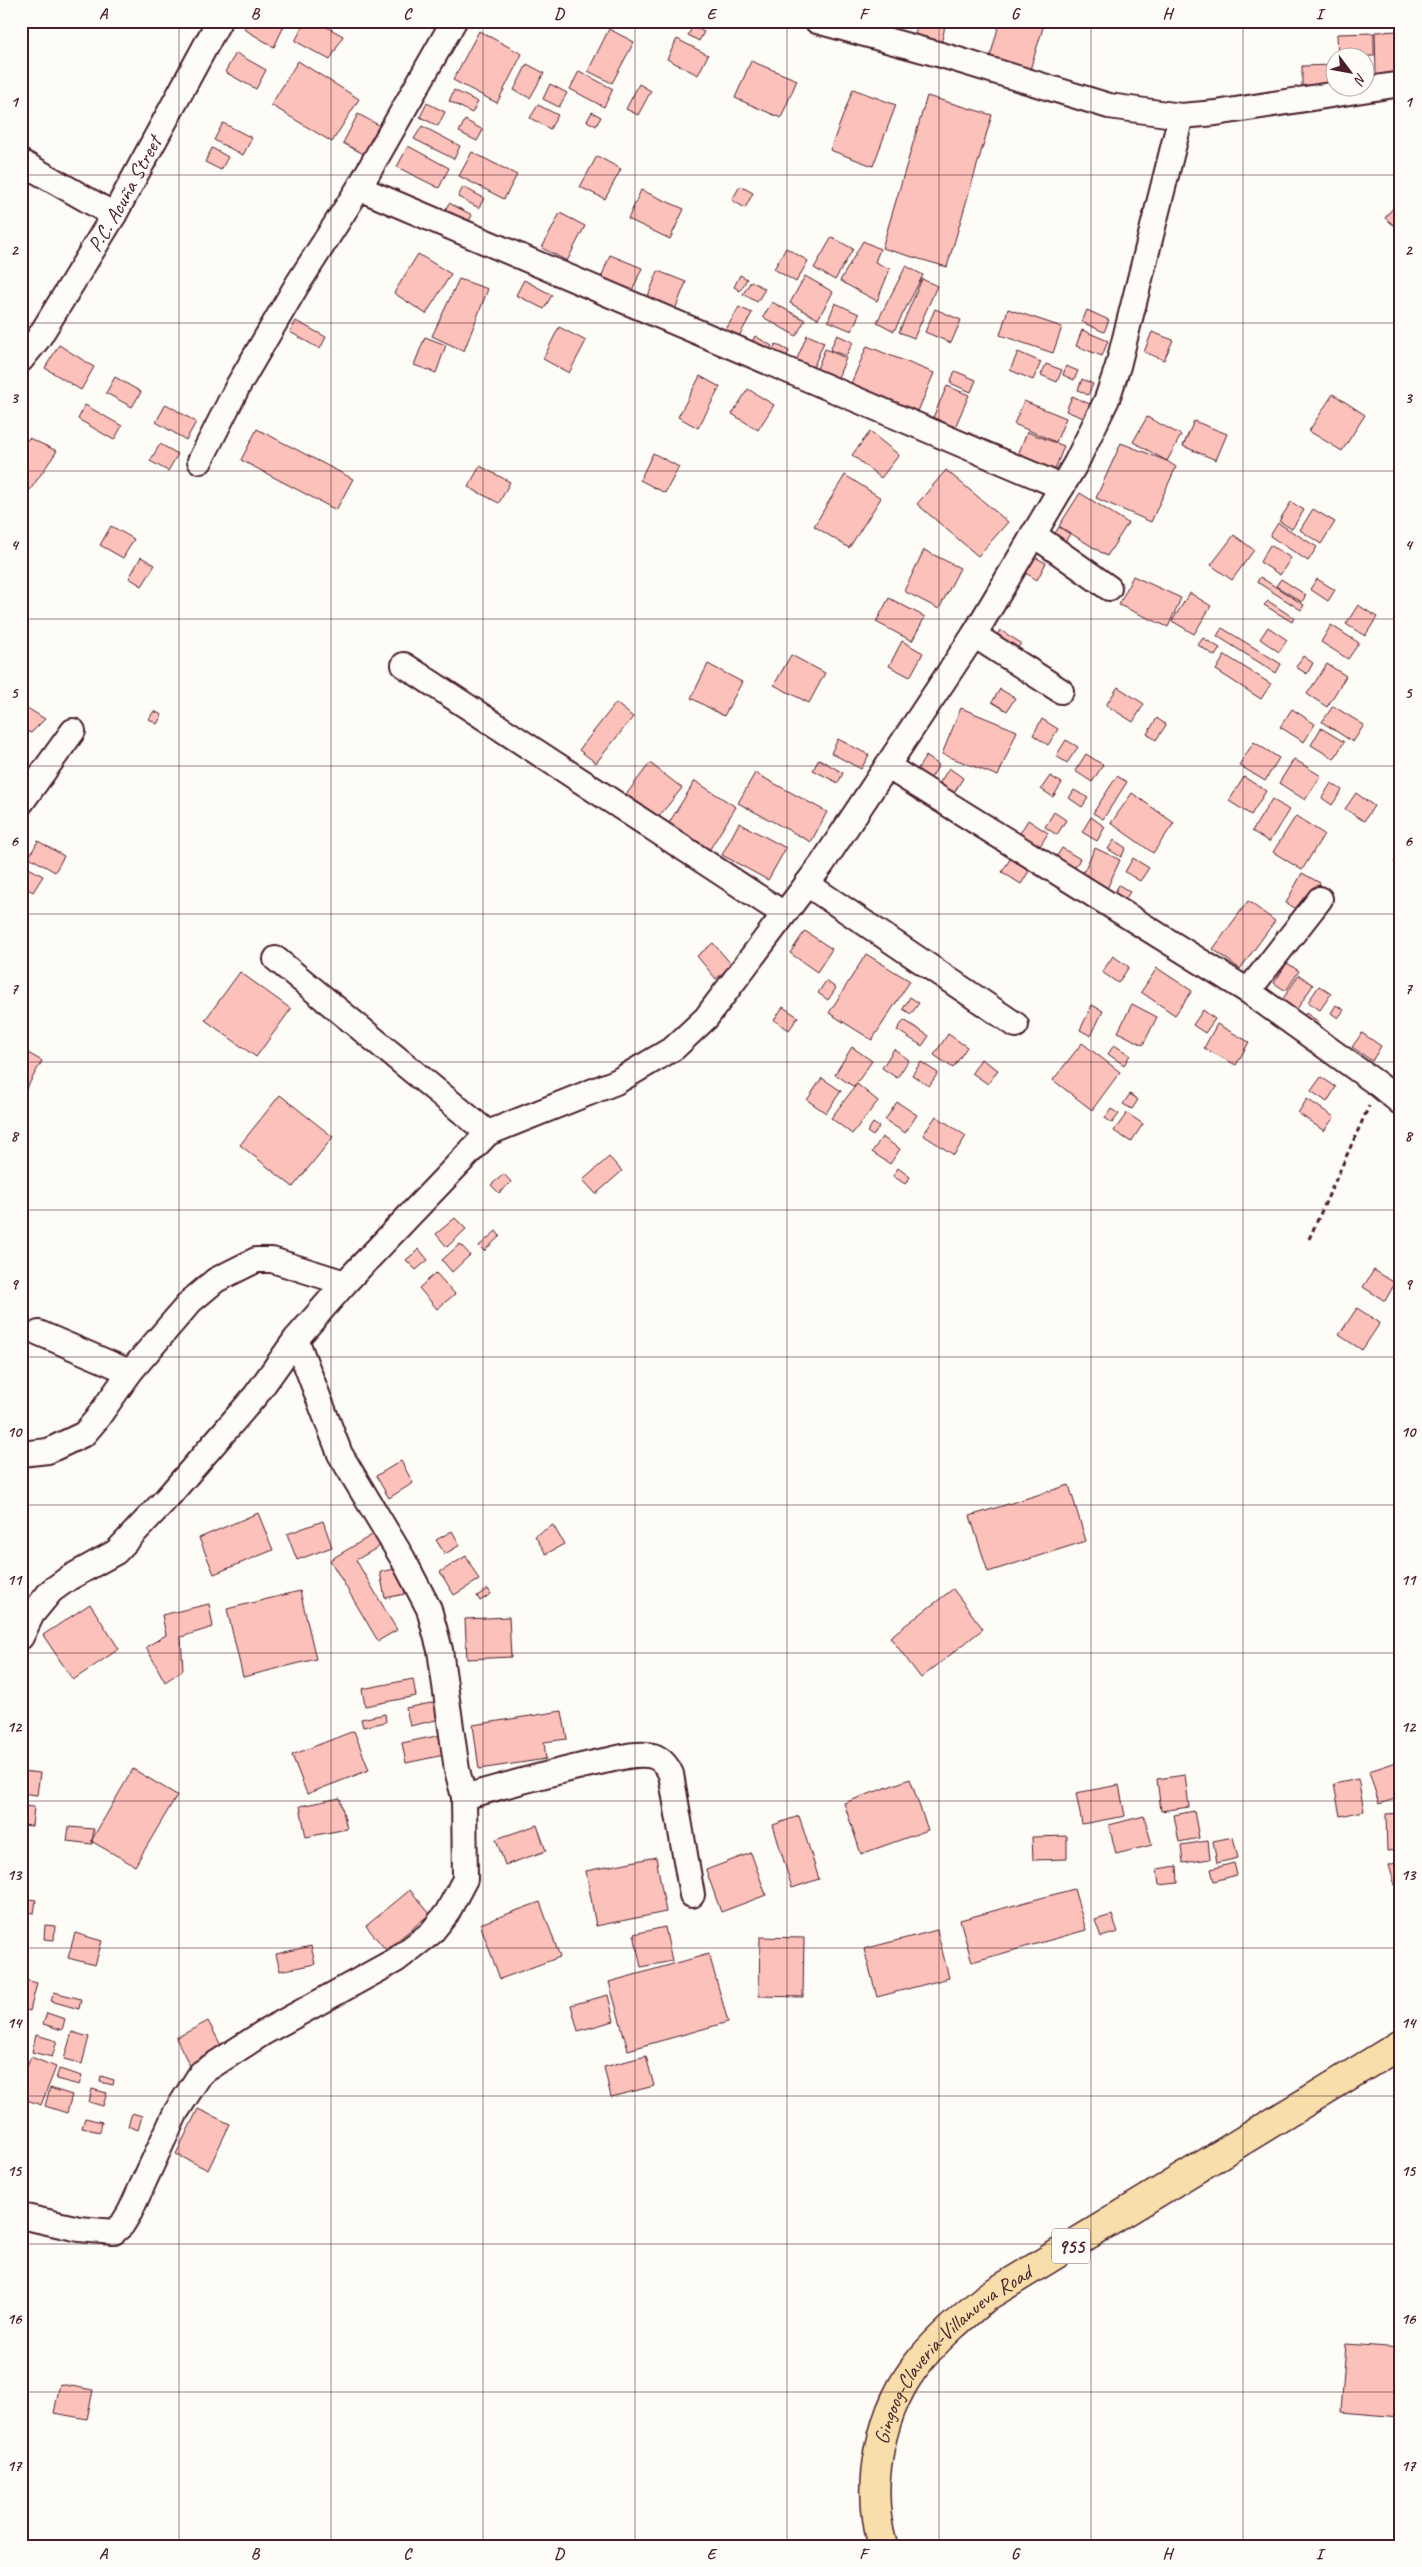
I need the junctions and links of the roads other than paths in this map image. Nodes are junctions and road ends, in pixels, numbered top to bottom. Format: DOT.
graph roads {
  1 [pos="219,21"];
  2 [pos="454,21"];
  3 [pos="817,21"];
  4 [pos="1401,84"];
  5 [pos="1181,116"];
  6 [pos="21,162"];
  7 [pos="359,188"];
  8 [pos="114,215"];
  9 [pos="21,360"];
  10 [pos="200,461"];
  11 [pos="1062,487"];
  12 [pos="1033,534"];
  13 [pos="1109,588"];
  14 [pos="974,635"];
  15 [pos="404,665"];
  16 [pos="1061,692"];
  17 [pos="73,731"];
  18 [pos="887,766"];
  19 [pos="21,803"];
  20 [pos="807,884"];
  21 [pos="1320,899"];
  22 [pos="784,914"];
  23 [pos="276,959"];
  24 [pos="1248,991"];
  25 [pos="1016,1025"];
  26 [pos="1401,1104"];
  27 [pos="488,1133"];
  28 [pos="345,1283"];
  29 [pos="39,1333"];
  30 [pos="296,1339"];
  31 [pos="130,1372"];
  32 [pos="21,1454"];
  33 [pos="21,1636"];
  34 [pos="464,1797"];
  35 [pos="692,1895"];
  36 [pos="1401,2044"];
  37 [pos="21,2216"];
  38 [pos="883,2546"];
  1 -- 8 [label="street, P.C. Acuña Street"];
  2 -- 7 [label="street"];
  3 -- 5 [label="street"];
  4 -- 5 [label="street"];
  5 -- 11 [label="street"];
  6 -- 8 [label="street"];
  7 -- 10 [label="street"];
  7 -- 11 [label="street"];
  8 -- 9 [label="street, P.C. Acuña Street"];
  11 -- 12 [label="street"];
  12 -- 13 [label="street"];
  12 -- 14 [label="street"];
  14 -- 16 [label="street"];
  14 -- 18 [label="street"];
  15 -- 22 [label="street"];
  17 -- 19 [label="street"];
  18 -- 20 [label="street"];
  18 -- 24 [label="street"];
  20 -- 22 [label="street"];
  20 -- 25 [label="street"];
  21 -- 24 [label="street"];
  22 -- 27 [label="street"];
  23 -- 27 [label="street"];
  24 -- 26 [label="street"];
  27 -- 28 [label="street"];
  28 -- 30 [label="street"];
  28 -- 31 [label="street"];
  29 -- 31 [label="street"];
  30 -- 33 [label="street"];
  30 -- 34 [label="street"];
  31 -- 32 [label="street"];
  34 -- 35 [label="street"];
  34 -- 37 [label="street"];
  36 -- 38 [label="main road, Gingoog-Claveria-Villanueva Road / 955"];
}
